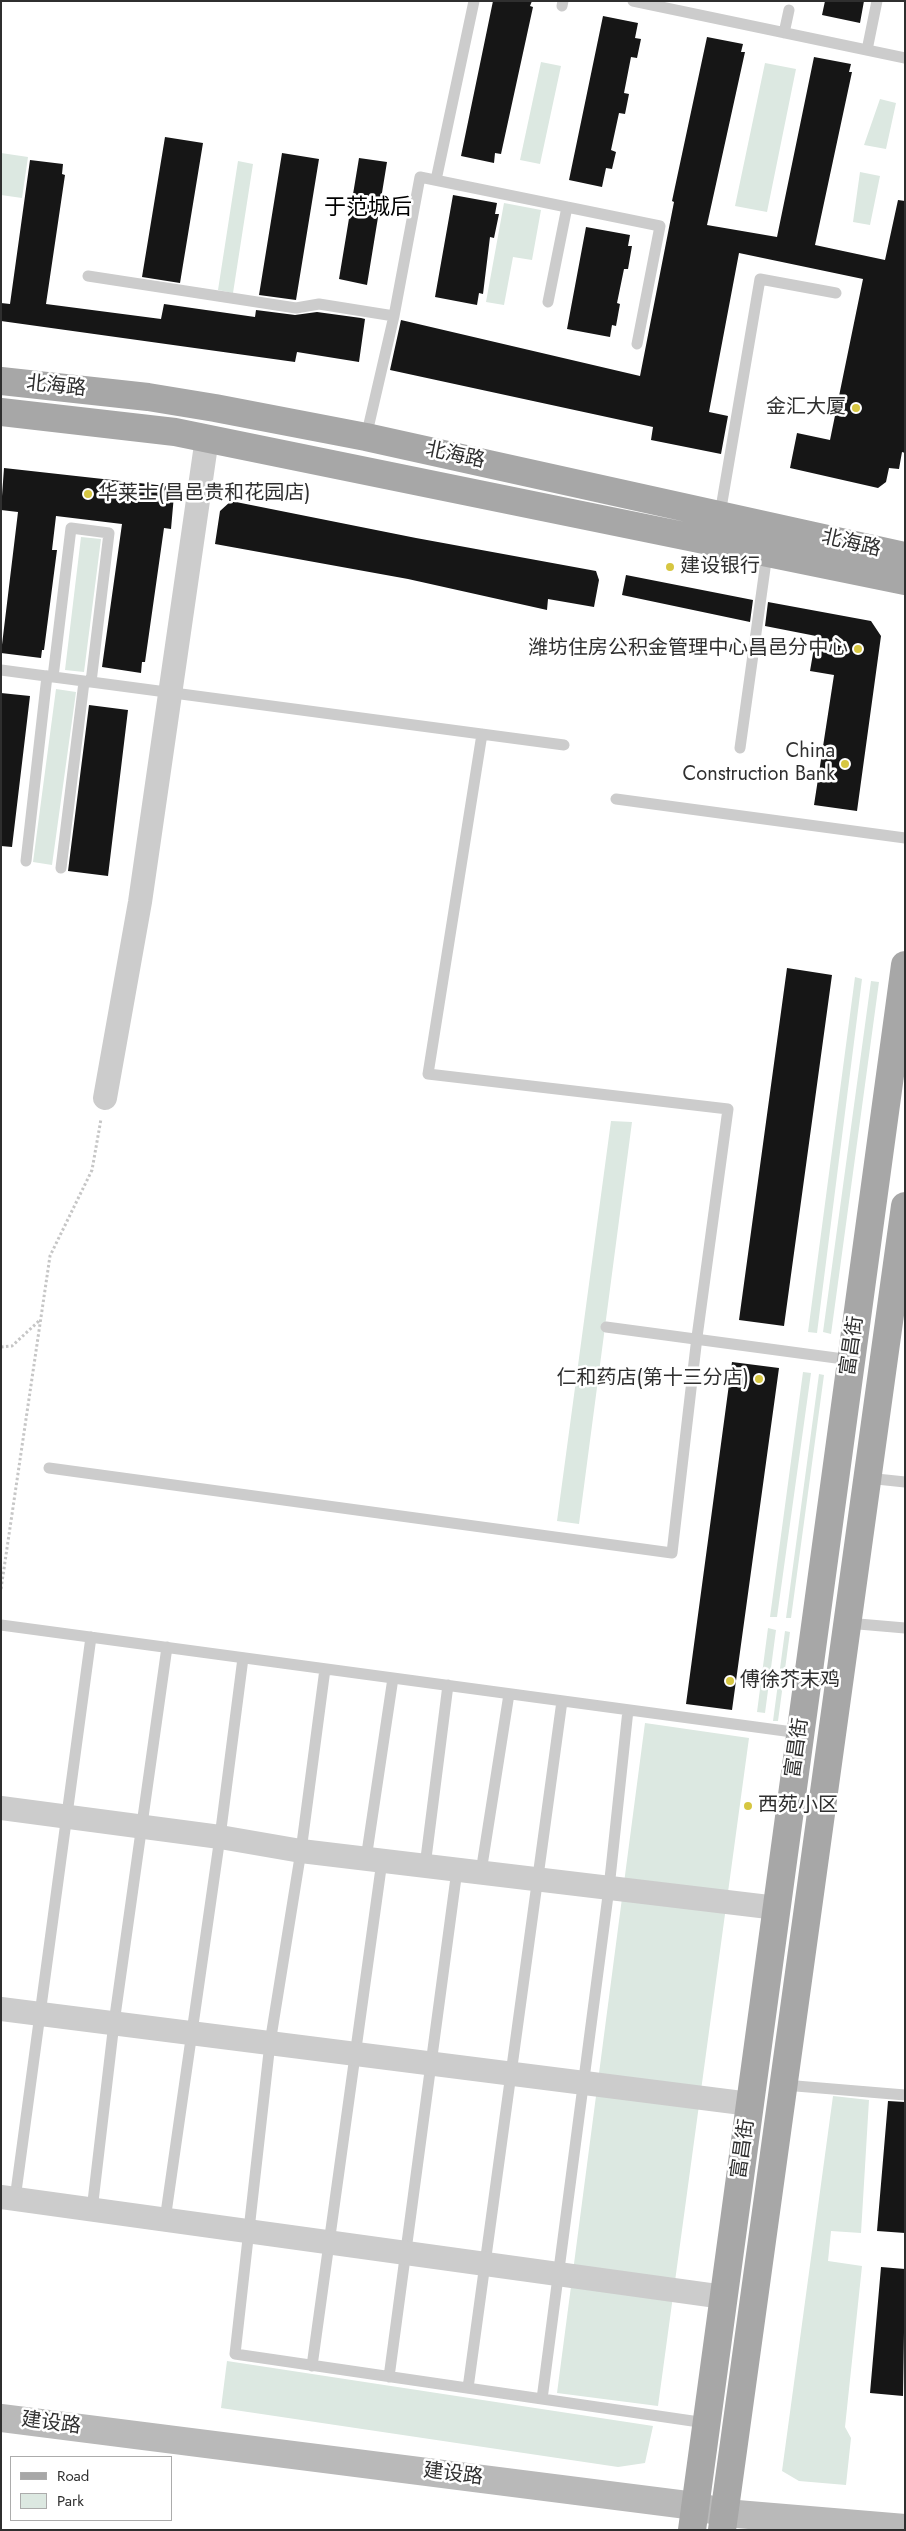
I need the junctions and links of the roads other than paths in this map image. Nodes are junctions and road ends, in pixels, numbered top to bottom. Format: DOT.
graph roads {
  1 [pos="474,1"];
  2 [pos="633,1"];
  3 [pos="877,1"];
  4 [pos="789,10"];
  5 [pos="784,33"];
  6 [pos="867,50"];
  7 [pos="905,58"];
  8 [pos="436,180"];
  9 [pos="567,207"];
  10 [pos="88,276"];
  11 [pos="836,293"];
  12 [pos="548,302"];
  13 [pos="394,316"];
  14 [pos="637,344"];
  15 [pos="1,381"];
  16 [pos="1,412"];
  17 [pos="366,437"];
  18 [pos="207,438"];
  19 [pos="720,514"];
  20 [pos="767,554"];
  21 [pos="905,556"];
  22 [pos="905,581"];
  23 [pos="1,670"];
  24 [pos="50,677"];
  25 [pos="87,682"];
  26 [pos="172,693"];
  27 [pos="482,734"];
  28 [pos="564,745"];
  29 [pos="740,748"];
  30 [pos="616,799"];
  31 [pos="905,838"];
  32 [pos="26,861"];
  33 [pos="62,868"];
  34 [pos="905,965"];
  35 [pos="105,1098"];
  36 [pos="905,1206"];
  37 [pos="902,1242"];
  38 [pos="606,1327"];
  39 [pos="697,1338"];
  40 [pos="851,1360"];
  41 [pos="49,1468"];
  42 [pos="867,1478"];
  43 [pos="905,1482"];
  44 [pos="847,1623"];
  45 [pos="1,1625"];
  46 [pos="905,1628"];
  47 [pos="91,1637"];
  48 [pos="166,1648"];
  49 [pos="243,1658"];
  50 [pos="325,1669"];
  51 [pos="393,1678"];
  52 [pos="448,1686"];
  53 [pos="509,1694"];
  54 [pos="562,1701"];
  55 [pos="628,1710"];
  56 [pos="800,1733"];
  57 [pos="1,1808"];
  58 [pos="65,1816"];
  59 [pos="140,1827"];
  60 [pos="220,1838"];
  61 [pos="301,1851"];
  62 [pos="374,1860"];
  63 [pos="425,1866"];
  64 [pos="458,1870"];
  65 [pos="482,1872"];
  66 [pos="537,1879"];
  67 [pos="609,1888"];
  68 [pos="777,1908"];
  69 [pos="1,2008"];
  70 [pos="39,2013"];
  71 [pos="114,2023"];
  72 [pos="191,2033"];
  73 [pos="270,2043"];
  74 [pos="356,2054"];
  75 [pos="432,2064"];
  76 [pos="511,2074"];
  77 [pos="584,2083"];
  78 [pos="784,2085"];
  79 [pos="905,2095"];
  80 [pos="750,2104"];
  81 [pos="8,2198"];
  82 [pos="92,2210"];
  83 [pos="165,2220"];
  84 [pos="247,2231"];
  85 [pos="330,2242"];
  86 [pos="406,2253"];
  87 [pos="485,2264"];
  88 [pos="559,2274"];
  89 [pos="724,2297"];
  90 [pos="312,2366"];
  91 [pos="389,2377"];
  92 [pos="468,2388"];
  93 [pos="542,2399"];
  94 [pos="1,2418"];
  95 [pos="707,2423"];
  96 [pos="694,2518"];
  97 [pos="724,2521"];
  98 [pos="905,2528"];
  1 -- 8 [label="lane"];
  2 -- 5 [label="lane"];
  3 -- 6 [label="lane"];
  4 -- 5 [label="lane"];
  5 -- 6 [label="lane"];
  6 -- 7 [label="lane"];
  8 -- 9 [label="lane"];
  8 -- 13 [label="lane"];
  9 -- 12 [label="lane"];
  9 -- 14 [label="lane"];
  10 -- 13 [label="lane"];
  11 -- 19 [label="lane"];
  13 -- 17 [label="lane"];
  15 -- 17 [label="main road, 北海路"];
  16 -- 18 [label="main road, 北海路"];
  17 -- 19 [label="main road, 北海路"];
  18 -- 20 [label="main road, 北海路"];
  18 -- 26 [label="street"];
  19 -- 21 [label="main road, 北海路"];
  20 -- 22 [label="main road, 北海路"];
  20 -- 29 [label="lane"];
  23 -- 24 [label="lane"];
  24 -- 25 [label="lane"];
  24 -- 25 [label="lane"];
  24 -- 32 [label="lane"];
  25 -- 26 [label="lane"];
  25 -- 33 [label="lane"];
  26 -- 27 [label="lane"];
  26 -- 35 [label="street"];
  27 -- 28 [label="lane"];
  27 -- 39 [label="lane"];
  30 -- 31 [label="lane"];
  34 -- 40 [label="main road, 富昌街"];
  36 -- 37 [label="main road, 富昌街"];
  37 -- 42 [label="main road, 富昌街"];
  38 -- 39 [label="lane"];
  39 -- 40 [label="lane"];
  39 -- 41 [label="lane"];
  40 -- 56 [label="main road, 富昌街"];
  42 -- 43 [label="lane"];
  42 -- 44 [label="main road, 富昌街"];
  44 -- 46 [label="lane"];
  44 -- 78 [label="main road, 富昌街"];
  45 -- 47 [label="lane"];
  47 -- 48 [label="lane"];
  47 -- 58 [label="lane"];
  48 -- 49 [label="lane"];
  48 -- 59 [label="lane"];
  49 -- 50 [label="lane"];
  49 -- 60 [label="lane"];
  50 -- 51 [label="lane"];
  50 -- 61 [label="lane"];
  51 -- 52 [label="lane"];
  51 -- 62 [label="lane"];
  52 -- 53 [label="lane"];
  52 -- 63 [label="lane"];
  53 -- 54 [label="lane"];
  53 -- 65 [label="lane"];
  54 -- 55 [label="lane"];
  54 -- 66 [label="lane"];
  55 -- 56 [label="lane"];
  55 -- 67 [label="lane"];
  56 -- 68 [label="main road, 富昌街"];
  57 -- 58 [label="street"];
  58 -- 59 [label="street"];
  58 -- 70 [label="lane"];
  59 -- 60 [label="street"];
  59 -- 71 [label="lane"];
  60 -- 61 [label="street"];
  60 -- 72 [label="lane"];
  61 -- 62 [label="street"];
  61 -- 73 [label="lane"];
  62 -- 63 [label="street"];
  62 -- 74 [label="lane"];
  63 -- 64 [label="street"];
  64 -- 65 [label="street"];
  64 -- 75 [label="lane"];
  65 -- 66 [label="street"];
  66 -- 67 [label="street"];
  66 -- 76 [label="lane"];
  67 -- 68 [label="street"];
  67 -- 77 [label="lane"];
  68 -- 80 [label="main road, 富昌街"];
  69 -- 70 [label="street"];
  70 -- 71 [label="street"];
  70 -- 81 [label="lane"];
  71 -- 72 [label="street"];
  71 -- 82 [label="lane"];
  72 -- 73 [label="street"];
  72 -- 83 [label="lane"];
  73 -- 74 [label="street"];
  73 -- 84 [label="lane"];
  74 -- 75 [label="street"];
  74 -- 85 [label="lane"];
  75 -- 76 [label="street"];
  75 -- 86 [label="lane"];
  76 -- 77 [label="street"];
  76 -- 87 [label="lane"];
  77 -- 80 [label="street"];
  77 -- 88 [label="lane"];
  78 -- 79 [label="lane"];
  78 -- 97 [label="main road, 富昌街"];
  80 -- 89 [label="main road, 富昌街"];
  81 -- 82 [label="street"];
  82 -- 83 [label="street"];
  83 -- 84 [label="street"];
  84 -- 85 [label="street"];
  84 -- 90 [label="lane"];
  85 -- 86 [label="street"];
  85 -- 90 [label="lane"];
  86 -- 87 [label="street"];
  86 -- 91 [label="lane"];
  87 -- 88 [label="street"];
  87 -- 92 [label="lane"];
  88 -- 89 [label="street"];
  88 -- 93 [label="lane"];
  89 -- 95 [label="main road, 富昌街"];
  90 -- 91 [label="lane"];
  91 -- 92 [label="lane"];
  92 -- 93 [label="lane"];
  93 -- 95 [label="lane"];
  94 -- 96 [label="street, 建设路"];
  95 -- 96 [label="main road, 富昌街"];
  96 -- 97 [label="street, 建设路"];
  97 -- 98 [label="street, 建设路"];
}
